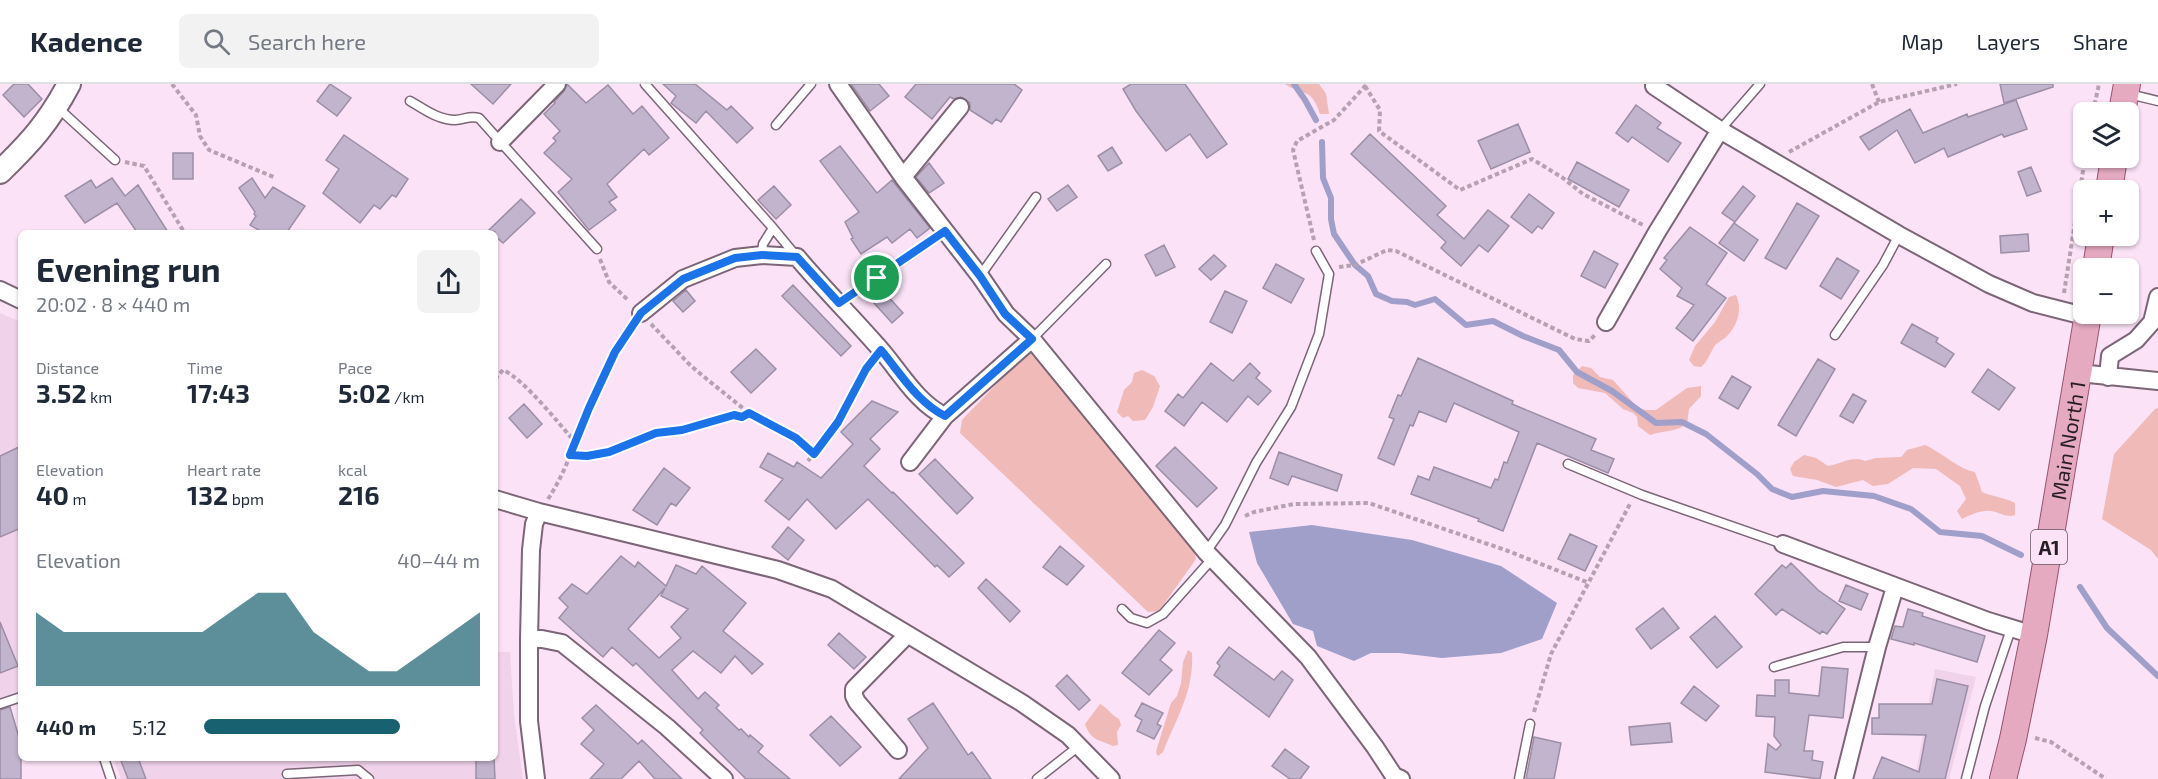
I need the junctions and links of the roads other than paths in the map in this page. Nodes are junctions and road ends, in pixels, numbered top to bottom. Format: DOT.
graph roads {
  1 [pos="69,84"];
  2 [pos="557,84"];
  3 [pos="645,84"];
  4 [pos="812,84"];
  5 [pos="838,84"];
  6 [pos="1760,84"];
  7 [pos="1653,85"];
  8 [pos="2125,96"];
  9 [pos="410,101"];
  10 [pos="2158,101"];
  11 [pos="57,106"];
  12 [pos="960,107"];
  13 [pos="776,125"];
  14 [pos="1720,130"];
  15 [pos="500,142"];
  16 [pos="115,160"];
  17 [pos="0,172"];
  18 [pos="903,177"];
  19 [pos="1036,197"];
  20 [pos="773,228"];
  21 [pos="945,231"];
  22 [pos="1899,235"];
  23 [pos="597,249"];
  24 [pos="1316,251"];
  25 [pos="762,255"];
  26 [pos="797,257"];
  27 [pos="1107,264"];
  28 [pos="980,276"];
  29 [pos="877,278"];
  30 [pos="0,290"];
  31 [pos="2158,297"];
  32 [pos="18,299"];
  33 [pos="2073,312"];
  34 [pos="641,313"];
  35 [pos="1606,322"];
  36 [pos="2087,324"];
  37 [pos="1835,335"];
  38 [pos="1032,339"];
  39 [pos="2079,373"];
  40 [pos="2108,377"];
  41 [pos="2158,381"];
  42 [pos="945,416"];
  43 [pos="910,462"];
  44 [pos="1568,464"];
  45 [pos="498,500"];
  46 [pos="539,512"];
  47 [pos="1783,544"];
  48 [pos="1209,556"];
  49 [pos="1894,587"];
  50 [pos="1122,609"];
  51 [pos="2023,632"];
  52 [pos="907,635"];
  53 [pos="530,639"];
  54 [pos="1877,647"];
  55 [pos="1774,667"];
  56 [pos="18,698"];
  57 [pos="0,704"];
  58 [pos="1530,724"];
  59 [pos="1079,746"];
  60 [pos="898,750"];
  61 [pos="105,761"];
  62 [pos="287,774"];
  63 [pos="111,779"];
  64 [pos="369,779"];
  65 [pos="536,779"];
  66 [pos="724,779"];
  67 [pos="1037,779"];
  68 [pos="1111,779"];
  69 [pos="1401,779"];
  70 [pos="1519,779"];
  71 [pos="1844,779"];
  72 [pos="1966,779"];
  73 [pos="2003,779"];
  1 -- 11 [label="main road"];
  2 -- 15 [label="street"];
  3 -- 20 [label="lane"];
  4 -- 13 [label="lane"];
  5 -- 18 [label="street"];
  6 -- 14 [label="lane"];
  7 -- 14 [label="street"];
  8 -- 10 [label="lane"];
  9 -- 15 [label="lane"];
  11 -- 16 [label="lane"];
  11 -- 17 [label="main road"];
  12 -- 18 [label="street"];
  14 -- 22 [label="street"];
  14 -- 35 [label="street"];
  15 -- 23 [label="lane"];
  18 -- 21 [label="street"];
  19 -- 28 [label="lane"];
  20 -- 25 [label="lane"];
  20 -- 26 [label="lane"];
  21 -- 28 [label="street"];
  21 -- 29 [label="lane"];
  22 -- 33 [label="street"];
  22 -- 37 [label="lane"];
  24 -- 48 [label="lane"];
  25 -- 26 [label="street"];
  25 -- 34 [label="street"];
  26 -- 42 [label="street"];
  27 -- 38 [label="lane"];
  28 -- 38 [label="street"];
  30 -- 32 [label="street"];
  31 -- 40 [label="street"];
  36 -- 39 [label="main road, Main North 1 / A1"];
  38 -- 42 [label="street"];
  38 -- 48 [label="street"];
  39 -- 40 [label="street"];
  39 -- 51 [label="main road, Main North 1 / A1"];
  40 -- 41 [label="street"];
  42 -- 43 [label="street"];
  44 -- 47 [label="lane"];
  45 -- 46 [label="street"];
  46 -- 52 [label="street"];
  46 -- 53 [label="street"];
  47 -- 49 [label="street"];
  48 -- 50 [label="lane"];
  48 -- 69 [label="street"];
  49 -- 51 [label="street"];
  49 -- 54 [label="street"];
  51 -- 72 [label="lane"];
  51 -- 73 [label="main road, Main North 1 / A1"];
  52 -- 59 [label="street"];
  52 -- 60 [label="street"];
  53 -- 65 [label="street"];
  53 -- 66 [label="street"];
  54 -- 55 [label="lane"];
  54 -- 71 [label="street"];
  56 -- 57 [label="lane"];
  58 -- 70 [label="lane"];
  59 -- 67 [label="lane"];
  59 -- 68 [label="street"];
  61 -- 63 [label="lane"];
  62 -- 64 [label="lane"];
}
